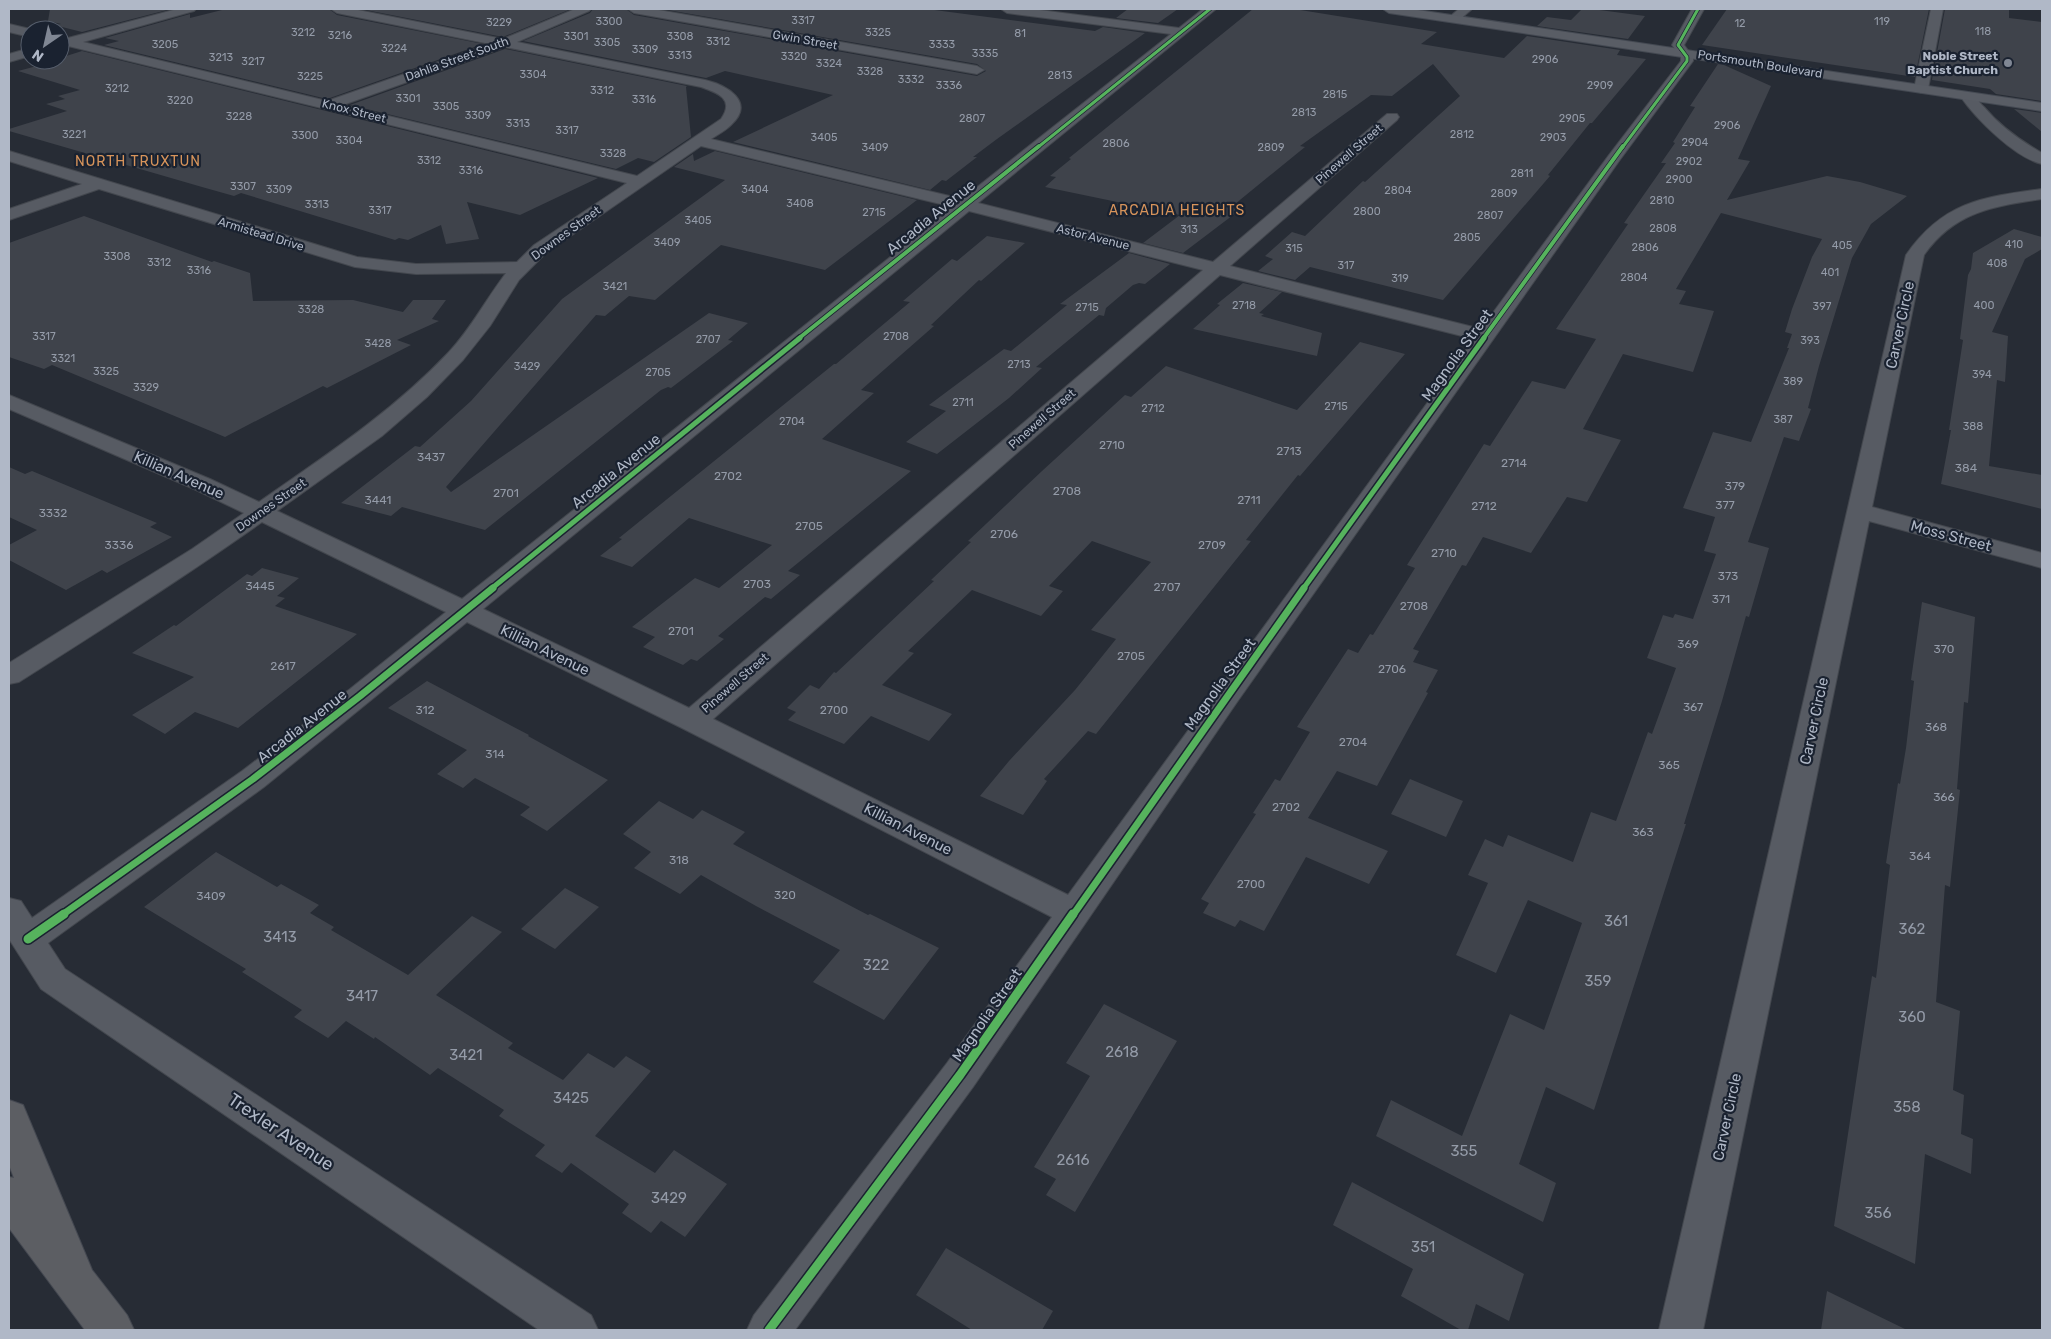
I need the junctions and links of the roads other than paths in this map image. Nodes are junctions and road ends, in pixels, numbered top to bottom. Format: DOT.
graph roads {
  1 [pos="190,9"];
  2 [pos="337,9"];
  3 [pos="585,9"];
  4 [pos="634,9"];
  5 [pos="1007,9"];
  6 [pos="1210,9"];
  7 [pos="1389,9"];
  8 [pos="1466,9"];
  9 [pos="1698,9"];
  10 [pos="1938,9"];
  11 [pos="1454,18"];
  12 [pos="1182,32"];
  13 [pos="70,40"];
  14 [pos="504,42"];
  15 [pos="70,44"];
  16 [pos="1682,53"];
  17 [pos="977,70"];
  18 [pos="1921,89"];
  19 [pos="1967,96"];
  20 [pos="328,105"];
  21 [pos="2042,107"];
  22 [pos="1392,117"];
  23 [pos="699,141"];
  24 [pos="9,156"];
  25 [pos="2042,159"];
  26 [pos="639,181"];
  27 [pos="99,183"];
  28 [pos="2042,194"];
  29 [pos="965,206"];
  30 [pos="9,215"];
  31 [pos="521,267"];
  32 [pos="1218,268"];
  33 [pos="1486,336"];
  34 [pos="9,401"];
  35 [pos="1860,511"];
  36 [pos="261,512"];
  37 [pos="2042,561"];
  38 [pos="465,611"];
  39 [pos="9,675"];
  40 [pos="692,721"];
  41 [pos="1074,913"];
  42 [pos="18,925"];
  43 [pos="9,1118"];
  44 [pos="9,1196"];
  45 [pos="79,1289"];
  46 [pos="112,1330"];
  47 [pos="576,1330"];
  48 [pos="769,1330"];
  49 [pos="1681,1330"];
  1 -- 13 [label="street"];
  2 -- 14 [label="street, Downes Street"];
  3 -- 14 [label="street, Dahlia Street South"];
  4 -- 17 [label="street, Gwin Street"];
  5 -- 12 [label="street"];
  6 -- 12 [label="street, Arcadia Avenue"];
  7 -- 11 [label="main road, Portsmouth Boulevard"];
  8 -- 11 [label="street"];
  9 -- 16 [label="street"];
  10 -- 18 [label="street"];
  11 -- 16 [label="main road, Portsmouth Boulevard"];
  12 -- 29 [label="street, Arcadia Avenue"];
  14 -- 20 [label="street, Dahlia Street South"];
  14 -- 23 [label="street, Downes Street"];
  15 -- 20 [label="street, Knox Street"];
  16 -- 18 [label="main road, Portsmouth Boulevard"];
  16 -- 33 [label="street, Magnolia Street"];
  18 -- 19 [label="main road, Portsmouth Boulevard"];
  19 -- 21 [label="main road, Portsmouth Boulevard"];
  19 -- 25 [label="street"];
  20 -- 26 [label="street, Knox Street"];
  22 -- 32 [label="street, Pinewell Street"];
  23 -- 26 [label="street, Downes Street"];
  23 -- 29 [label="street, Astor Avenue"];
  24 -- 27 [label="street, Armistead Drive"];
  26 -- 31 [label="street, Downes Street"];
  27 -- 30 [label="street"];
  27 -- 31 [label="street, Armistead Drive"];
  28 -- 35 [label="street, Carver Circle"];
  29 -- 32 [label="street, Astor Avenue"];
  29 -- 38 [label="street, Arcadia Avenue"];
  31 -- 36 [label="street, Downes Street"];
  32 -- 33 [label="street, Astor Avenue"];
  32 -- 40 [label="street, Pinewell Street"];
  33 -- 41 [label="street, Magnolia Street"];
  34 -- 36 [label="street, Killian Avenue"];
  35 -- 37 [label="street, Moss Street"];
  35 -- 49 [label="street, Carver Circle"];
  36 -- 38 [label="street, Killian Avenue"];
  36 -- 39 [label="street, Downes Street"];
  38 -- 40 [label="street, Killian Avenue"];
  38 -- 42 [label="street, Arcadia Avenue"];
  40 -- 41 [label="street, Killian Avenue"];
  41 -- 48 [label="street, Magnolia Street"];
  42 -- 47 [label="street, Trexler Avenue"];
  43 -- 45 [label="highway"];
  44 -- 45 [label="highway"];
  45 -- 46 [label="highway"];
}
